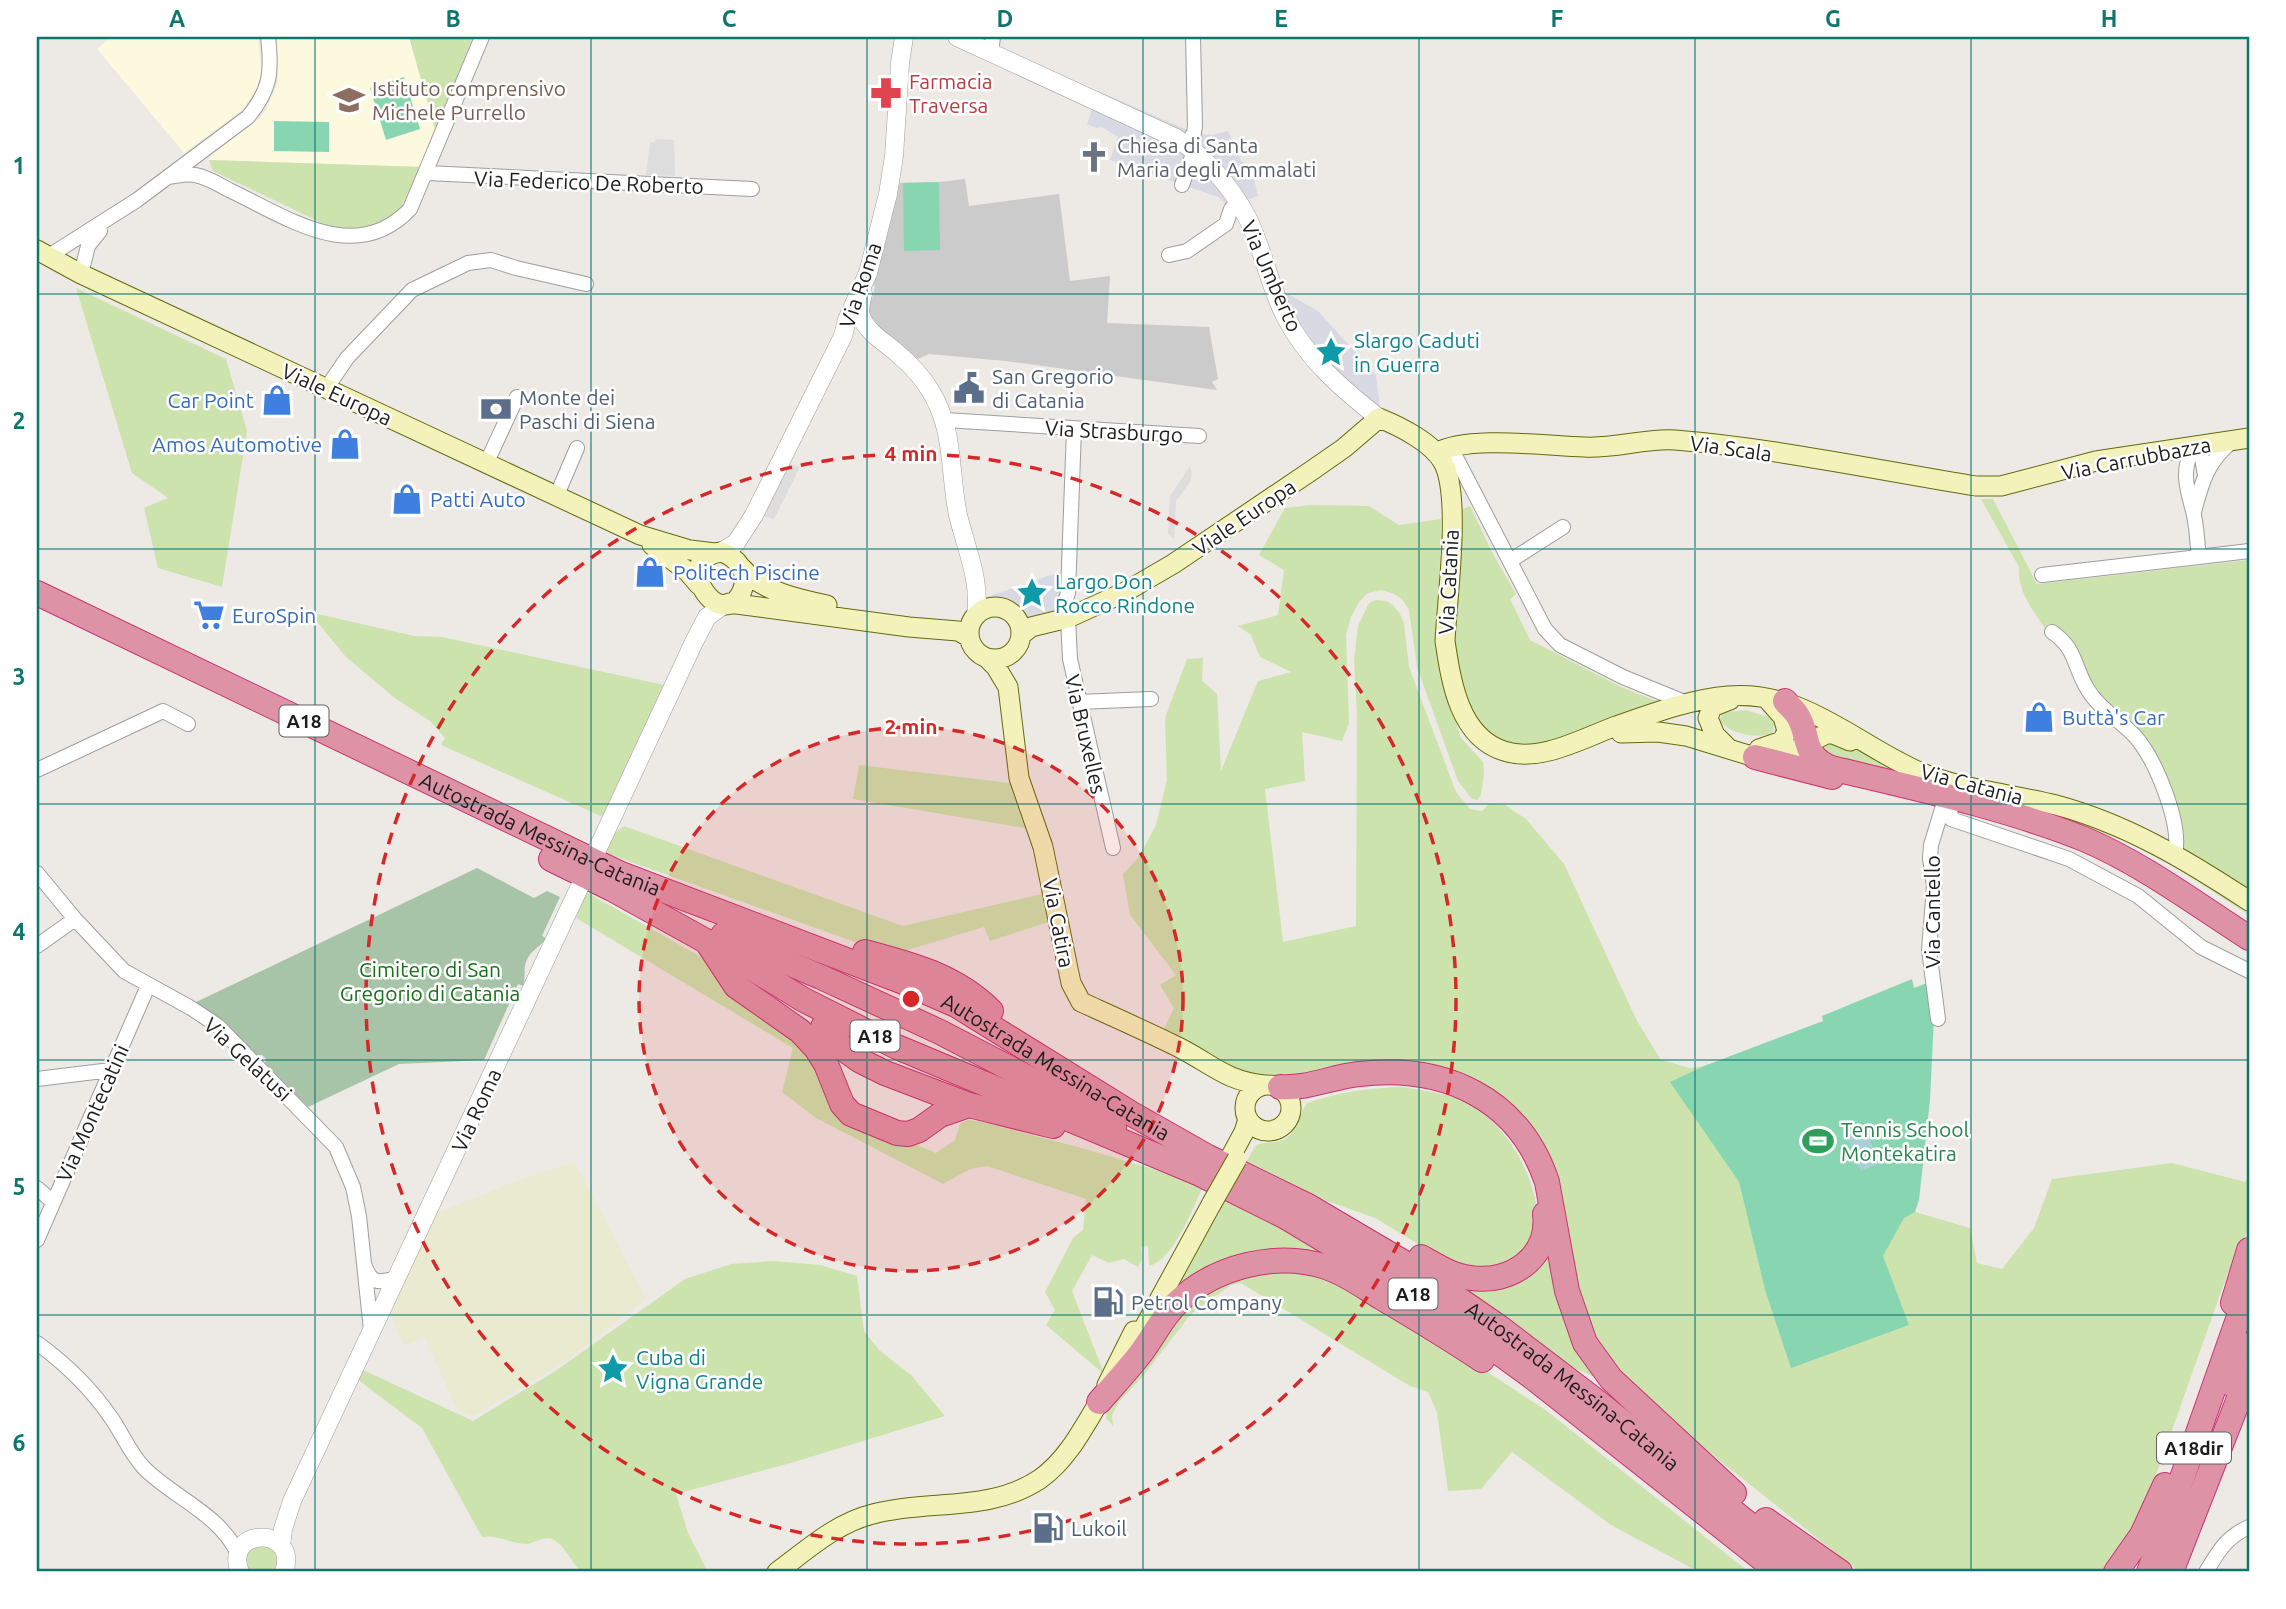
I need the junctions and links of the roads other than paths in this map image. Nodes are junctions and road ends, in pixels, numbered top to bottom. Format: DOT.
graph roads {
  1 [pos="268,37"];
  2 [pos="482,37"];
  3 [pos="904,37"];
  4 [pos="957,37"];
  5 [pos="1193,37"];
  6 [pos="992,45"];
  7 [pos="1191,143"];
  8 [pos="199,154"];
  9 [pos="427,173"];
  10 [pos="168,177"];
  11 [pos="213,182"];
  12 [pos="1182,185"];
  13 [pos="752,189"];
  14 [pos="1238,203"];
  15 [pos="118,212"];
  16 [pos="43,253"];
  17 [pos="1169,255"];
  18 [pos="81,274"];
  19 [pos="865,281"];
  20 [pos="586,284"];
  21 [pos="871,331"];
  22 [pos="843,336"];
  23 [pos="326,390"];
  24 [pos="517,397"];
  25 [pos="1379,418"];
  26 [pos="945,421"];
  27 [pos="1074,429"];
  28 [pos="1199,436"];
  29 [pos="2242,439"];
  30 [pos="2194,445"];
  31 [pos="577,448"];
  32 [pos="1443,449"];
  33 [pos="2151,452"];
  34 [pos="486,464"];
  35 [pos="2185,472"];
  36 [pos="2206,475"];
  37 [pos="2024,481"];
  38 [pos="556,497"];
  39 [pos="2194,513"];
  40 [pos="754,515"];
  41 [pos="1563,527"];
  42 [pos="640,535"];
  43 [pos="2249,551"];
  44 [pos="718,552"];
  45 [pos="2199,557"];
  46 [pos="1510,561"];
  47 [pos="741,566"];
  48 [pos="2042,575"];
  49 [pos="700,587"];
  50 [pos="37,593"];
  51 [pos="37,602"];
  52 [pos="727,603"];
  53 [pos="37,611"];
  54 [pos="1065,615"];
  55 [pos="1014,616"];
  56 [pos="973,624"];
  57 [pos="2052,632"];
  58 [pos="1019,641"];
  59 [pos="694,642"];
  60 [pos="987,658"];
  61 [pos="1008,687"];
  62 [pos="1768,698"];
  63 [pos="1151,699"];
  64 [pos="1078,702"];
  65 [pos="1689,704"];
  66 [pos="188,723"];
  67 [pos="1579,741"];
  68 [pos="1806,745"];
  69 [pos="1740,753"];
  70 [pos="1896,761"];
  71 [pos="37,770"];
  72 [pos="1955,806"];
  73 [pos="1113,848"];
  74 [pos="597,850"];
  75 [pos="2175,854"];
  76 [pos="37,873"];
  77 [pos="645,883"];
  78 [pos="579,888"];
  79 [pos="2249,901"];
  80 [pos="2200,913"];
  81 [pos="75,919"];
  82 [pos="2249,921"];
  83 [pos="757,926"];
  84 [pos="2249,938"];
  85 [pos="721,944"];
  86 [pos="37,946"];
  87 [pos="2249,946"];
  88 [pos="2249,953"];
  89 [pos="2249,971"];
  90 [pos="148,986"];
  91 [pos="764,987"];
  92 [pos="1938,1019"];
  93 [pos="823,1027"];
  94 [pos="111,1070"];
  95 [pos="1059,1071"];
  96 [pos="1223,1074"];
  97 [pos="37,1079"];
  98 [pos="1279,1094"];
  99 [pos="963,1103"];
  100 [pos="993,1112"];
  101 [pos="1252,1119"];
  102 [pos="1047,1120"];
  103 [pos="1114,1133"];
  104 [pos="903,1134"];
  105 [pos="1260,1182"];
  106 [pos="37,1188"];
  107 [pos="54,1202"];
  108 [pos="1308,1206"];
  109 [pos="37,1240"];
  110 [pos="2249,1250"];
  111 [pos="363,1260"];
  112 [pos="397,1278"];
  113 [pos="2249,1288"];
  114 [pos="371,1330"];
  115 [pos="2243,1334"];
  116 [pos="37,1343"];
  117 [pos="2249,1373"];
  118 [pos="2206,1388"];
  119 [pos="2249,1400"];
  120 [pos="1099,1402"];
  121 [pos="1609,1439"];
  122 [pos="1634,1458"];
  123 [pos="2190,1459"];
  124 [pos="292,1501"];
  125 [pos="1746,1525"];
  126 [pos="219,1527"];
  127 [pos="2249,1527"];
  128 [pos="257,1538"];
  129 [pos="281,1546"];
  130 [pos="239,1563"];
  131 [pos="286,1570"];
  132 [pos="777,1572"];
  133 [pos="1758,1572"];
  134 [pos="1779,1572"];
  135 [pos="1809,1572"];
  136 [pos="1840,1572"];
  137 [pos="2116,1572"];
  138 [pos="2149,1572"];
  139 [pos="2163,1572"];
  140 [pos="2171,1572"];
  141 [pos="2183,1572"];
  142 [pos="2206,1572"];
  1 -- 8 [label="street"];
  2 -- 9 [label="street"];
  3 -- 19 [label="street, Via Roma"];
  4 -- 6 [label="street"];
  5 -- 7 [label="street"];
  6 -- 7 [label="street"];
  7 -- 12 [label="street"];
  7 -- 14 [label="street, Via Umberto"];
  8 -- 10 [label="street"];
  8 -- 11 [label="street"];
  9 -- 11 [label="street"];
  9 -- 13 [label="street, Via Federico De Roberto"];
  10 -- 11 [label="street"];
  10 -- 15 [label="street"];
  14 -- 17 [label="street"];
  14 -- 25 [label="street, Via Umberto"];
  15 -- 16 [label="street"];
  15 -- 18 [label="street"];
  16 -- 18 [label="main road, Viale Europa"];
  18 -- 23 [label="main road, Viale Europa"];
  19 -- 21 [label="street"];
  19 -- 22 [label="street, Via Roma"];
  20 -- 23 [label="street"];
  21 -- 22 [label="street"];
  21 -- 26 [label="street"];
  22 -- 40 [label="street, Via Roma"];
  23 -- 34 [label="main road, Viale Europa"];
  24 -- 34 [label="street"];
  25 -- 32 [label="main road, Via Umberto"];
  25 -- 54 [label="main road, Viale Europa"];
  26 -- 27 [label="street, Via Strasburgo"];
  26 -- 56 [label="street"];
  27 -- 28 [label="street, Via Strasburgo"];
  27 -- 54 [label="street, Via Bruxelles"];
  29 -- 30 [label="main road, Via Carrubbazza"];
  29 -- 36 [label="street"];
  30 -- 33 [label="main road, Via Carrubbazza"];
  30 -- 35 [label="street"];
  30 -- 36 [label="street"];
  31 -- 38 [label="street"];
  32 -- 37 [label="main road, Via Scala"];
  32 -- 46 [label="street, Via Catania"];
  32 -- 67 [label="main road, Via Catania"];
  33 -- 35 [label="street"];
  33 -- 37 [label="main road, Via Carrubbazza"];
  34 -- 38 [label="main road, Viale Europa"];
  35 -- 39 [label="street"];
  36 -- 39 [label="street"];
  38 -- 42 [label="main road, Viale Europa"];
  39 -- 45 [label="street"];
  40 -- 44 [label="street"];
  40 -- 47 [label="street"];
  41 -- 46 [label="street"];
  42 -- 44 [label="main road"];
  42 -- 49 [label="main road"];
  43 -- 45 [label="street"];
  44 -- 47 [label="main road"];
  44 -- 49 [label="main road"];
  45 -- 48 [label="street"];
  46 -- 65 [label="street, Via Catania"];
  47 -- 52 [label="main road"];
  47 -- 56 [label="main road"];
  49 -- 52 [label="main road"];
  49 -- 59 [label="street"];
  50 -- 77 [label="highway, Autostrada Messina-Catania / A18"];
  51 -- 85 [label="highway"];
  52 -- 56 [label="main road"];
  52 -- 59 [label="street"];
  53 -- 85 [label="highway, Autostrada Messina-Catania / A18"];
  54 -- 55 [label="main road, Viale Europa"];
  54 -- 58 [label="main road, Viale Europa"];
  54 -- 64 [label="street, Via Bruxelles"];
  55 -- 56 [label="main road"];
  55 -- 58 [label="main road"];
  56 -- 60 [label="main road"];
  57 -- 75 [label="street"];
  58 -- 60 [label="main road"];
  58 -- 61 [label="main road"];
  59 -- 74 [label="street"];
  60 -- 61 [label="main road"];
  61 -- 96 [label="main road, Via Catira"];
  62 -- 65 [label="main road, Via Catania"];
  62 -- 68 [label="highway"];
  62 -- 69 [label="main road"];
  62 -- 69 [label="main road"];
  62 -- 70 [label="main road, Via Catania"];
  63 -- 64 [label="street"];
  64 -- 73 [label="street, Via Bruxelles"];
  65 -- 67 [label="main road, Via Catania"];
  66 -- 71 [label="street"];
  67 -- 69 [label="main road"];
  68 -- 69 [label="main road"];
  68 -- 70 [label="main road"];
  68 -- 72 [label="highway"];
  69 -- 72 [label="highway"];
  70 -- 75 [label="main road, Via Catania"];
  72 -- 80 [label="highway"];
  72 -- 82 [label="highway"];
  72 -- 84 [label="highway"];
  72 -- 89 [label="street, Via Catania"];
  72 -- 92 [label="street, Via Cantello"];
  75 -- 79 [label="main road, Via Catania"];
  76 -- 81 [label="street, Via Gelatusi"];
  77 -- 83 [label="highway, Autostrada Messina-Catania / A18"];
  77 -- 105 [label="highway"];
  78 -- 112 [label="street, Via Roma"];
  80 -- 87 [label="highway"];
  80 -- 88 [label="highway"];
  81 -- 86 [label="street"];
  81 -- 90 [label="street, Via Gelatusi"];
  83 -- 95 [label="highway, Autostrada Messina-Catania / A18"];
  83 -- 95 [label="highway"];
  85 -- 91 [label="highway"];
  85 -- 102 [label="highway, Autostrada Messina-Catania / A18"];
  85 -- 103 [label="highway"];
  85 -- 104 [label="highway"];
  90 -- 94 [label="street, Via Montecatini"];
  90 -- 111 [label="street, Via Gelatusi"];
  91 -- 93 [label="highway"];
  91 -- 102 [label="highway"];
  93 -- 99 [label="highway"];
  93 -- 102 [label="highway"];
  94 -- 97 [label="street"];
  94 -- 107 [label="street, Via Montecatini"];
  95 -- 105 [label="highway, Autostrada Messina-Catania / A18"];
  96 -- 98 [label="main road"];
  96 -- 101 [label="main road"];
  98 -- 101 [label="main road"];
  98 -- 101 [label="main road"];
  98 -- 108 [label="highway"];
  98 -- 125 [label="highway"];
  99 -- 100 [label="highway"];
  99 -- 104 [label="highway"];
  100 -- 102 [label="highway"];
  100 -- 104 [label="highway"];
  101 -- 120 [label="main road, bridge"];
  102 -- 103 [label="highway, Autostrada Messina-Catania / A18"];
  103 -- 121 [label="highway, Autostrada Messina-Catania / A18"];
  105 -- 108 [label="highway, Autostrada Messina-Catania / A18"];
  106 -- 107 [label="street"];
  107 -- 109 [label="street, Via Montecatini"];
  108 -- 125 [label="highway, Autostrada Messina-Catania / A18"];
  110 -- 118 [label="highway"];
  111 -- 112 [label="street"];
  111 -- 114 [label="street, Via Gelatusi"];
  112 -- 114 [label="street, Via Roma"];
  113 -- 115 [label="highway, A18dir"];
  114 -- 124 [label="street, Via Roma"];
  115 -- 118 [label="highway"];
  115 -- 123 [label="highway, A18dir"];
  115 -- 139 [label="highway"];
  116 -- 126 [label="street"];
  117 -- 140 [label="highway, A18dir"];
  118 -- 123 [label="highway"];
  118 -- 137 [label="highway"];
  119 -- 141 [label="highway"];
  120 -- 121 [label="highway"];
  120 -- 132 [label="main road"];
  121 -- 122 [label="highway, Autostrada Messina-Catania / A18"];
  122 -- 125 [label="highway, Autostrada Messina-Catania / A18"];
  122 -- 133 [label="highway"];
  123 -- 138 [label="highway, A18dir"];
  124 -- 128 [label="street"];
  124 -- 129 [label="street"];
  125 -- 134 [label="highway"];
  125 -- 135 [label="highway"];
  125 -- 136 [label="highway"];
  126 -- 128 [label="street"];
  126 -- 130 [label="street"];
  127 -- 142 [label="street"];
  128 -- 129 [label="street"];
  128 -- 130 [label="street"];
  129 -- 131 [label="street"];
}
